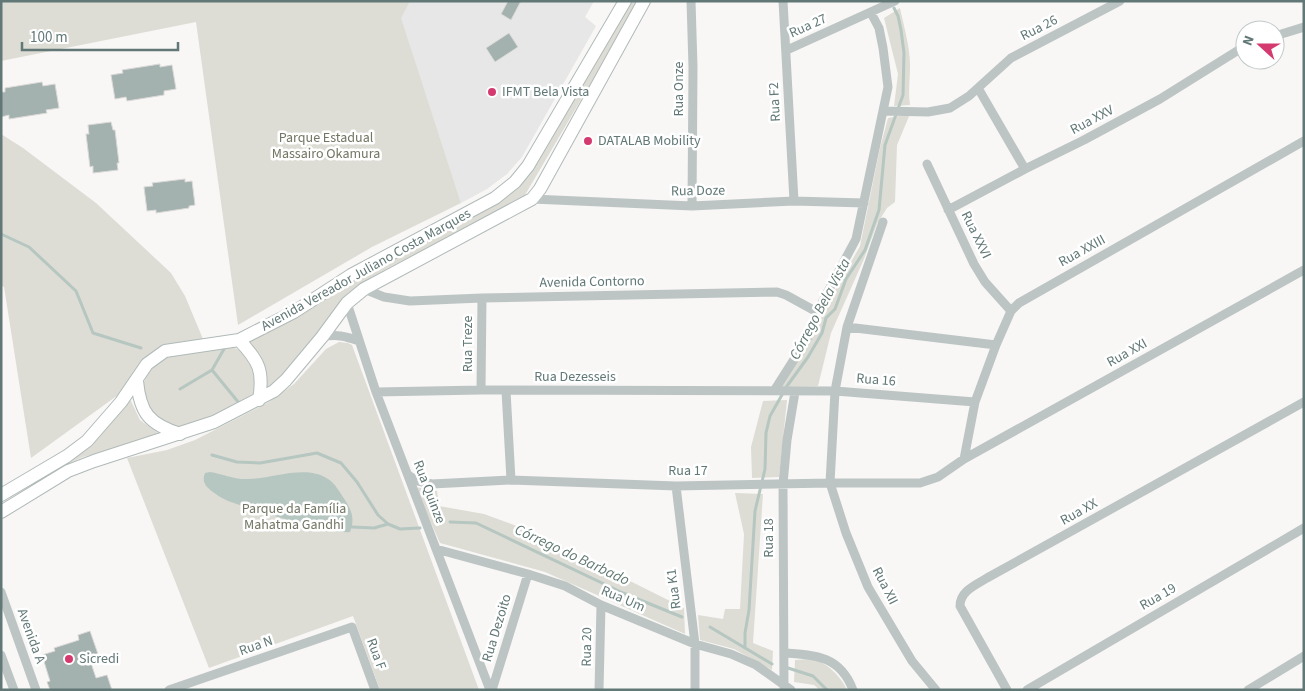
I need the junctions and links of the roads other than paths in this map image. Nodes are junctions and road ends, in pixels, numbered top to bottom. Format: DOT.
graph roads {
  1 [pos="624,1"];
  2 [pos="644,1"];
  3 [pos="691,1"];
  4 [pos="783,1"];
  5 [pos="1120,1"];
  6 [pos="891,3"];
  7 [pos="871,13"];
  8 [pos="1304,27"];
  9 [pos="1285,33"];
  10 [pos="786,50"];
  11 [pos="1235,52"];
  12 [pos="978,88"];
  13 [pos="886,111"];
  14 [pos="1304,141"];
  15 [pos="927,164"];
  16 [pos="1025,169"];
  17 [pos="532,199"];
  18 [pos="794,202"];
  19 [pos="864,203"];
  20 [pos="692,206"];
  21 [pos="948,210"];
  22 [pos="883,222"];
  23 [pos="1304,270"];
  24 [pos="364,289"];
  25 [pos="482,298"];
  26 [pos="347,303"];
  27 [pos="1011,311"];
  28 [pos="817,312"];
  29 [pos="847,328"];
  30 [pos="322,337"];
  31 [pos="239,340"];
  32 [pos="359,340"];
  33 [pos="996,345"];
  34 [pos="137,381"];
  35 [pos="481,390"];
  36 [pos="506,391"];
  37 [pos="775,391"];
  38 [pos="835,391"];
  39 [pos="376,392"];
  40 [pos="793,392"];
  41 [pos="259,400"];
  42 [pos="976,402"];
  43 [pos="1304,402"];
  44 [pos="180,434"];
  45 [pos="964,459"];
  46 [pos="408,475"];
  47 [pos="511,480"];
  48 [pos="830,483"];
  49 [pos="782,484"];
  50 [pos="676,486"];
  51 [pos="1,496"];
  52 [pos="1,512"];
  53 [pos="1304,528"];
  54 [pos="436,549"];
  55 [pos="528,574"];
  56 [pos="1,592"];
  57 [pos="601,605"];
  58 [pos="352,627"];
  59 [pos="695,644"];
  60 [pos="784,653"];
  61 [pos="1,655"];
  62 [pos="1304,656"];
  63 [pos="786,688"];
  64 [pos="14,690"];
  65 [pos="36,690"];
  66 [pos="169,690"];
  67 [pos="375,690"];
  68 [pos="491,690"];
  69 [pos="599,690"];
  70 [pos="695,690"];
  71 [pos="852,690"];
  72 [pos="936,690"];
  73 [pos="1007,690"];
  74 [pos="1027,690"];
  75 [pos="1248,690"];
  1 -- 31 [label="main road, Avenida Vereador Juliano Costa Marques"];
  2 -- 17 [label="main road, Avenida Vereador Juliano Costa Marques"];
  3 -- 20 [label="street, Rua Onze"];
  4 -- 10 [label="street, Rua F2"];
  5 -- 12 [label="street, Rua 26"];
  6 -- 7 [label="street, Rua 27"];
  7 -- 10 [label="street, Rua 27"];
  7 -- 13 [label="street"];
  8 -- 9 [label="street"];
  10 -- 18 [label="street, Rua F2"];
  11 -- 16 [label="street, Rua XXV"];
  12 -- 13 [label="street, Rua 26"];
  12 -- 16 [label="street"];
  13 -- 19 [label="street"];
  14 -- 27 [label="street, Rua XXIII"];
  15 -- 21 [label="street, Rua XXVI"];
  16 -- 21 [label="street, Rua XXV"];
  17 -- 20 [label="street, Rua Doze"];
  17 -- 24 [label="main road, Avenida Vereador Juliano Costa Marques"];
  18 -- 19 [label="street, Rua Doze"];
  18 -- 20 [label="street, Rua Doze"];
  19 -- 28 [label="street"];
  21 -- 27 [label="street, Rua XXVI"];
  22 -- 29 [label="street"];
  23 -- 45 [label="street, Rua XXI"];
  24 -- 25 [label="street, Avenida Contorno"];
  24 -- 26 [label="main road, Avenida Vereador Juliano Costa Marques"];
  25 -- 28 [label="street, Avenida Contorno"];
  25 -- 35 [label="street, Rua Treze"];
  26 -- 30 [label="main road, Avenida Vereador Juliano Costa Marques"];
  26 -- 32 [label="street, Rua Quinze"];
  27 -- 33 [label="street, Rua XXIII"];
  28 -- 37 [label="street"];
  29 -- 33 [label="street"];
  29 -- 38 [label="street"];
  30 -- 32 [label="street"];
  30 -- 41 [label="main road, Avenida Vereador Juliano Costa Marques"];
  31 -- 34 [label="main road"];
  31 -- 41 [label="main road"];
  32 -- 39 [label="street, Rua Quinze"];
  33 -- 42 [label="street, Rua XXIII"];
  34 -- 44 [label="main road"];
  34 -- 51 [label="main road"];
  35 -- 36 [label="street, Rua Dezesseis"];
  35 -- 39 [label="street, Rua Dezesseis"];
  36 -- 37 [label="street, Rua Dezesseis"];
  36 -- 47 [label="street"];
  37 -- 40 [label="street, Rua 16"];
  38 -- 40 [label="street, Rua 16"];
  38 -- 42 [label="street, Rua 16"];
  38 -- 48 [label="street"];
  39 -- 46 [label="street, Rua Quinze"];
  40 -- 49 [label="street, Rua 18"];
  41 -- 44 [label="main road, Avenida Vereador Juliano Costa Marques"];
  42 -- 45 [label="street, Rua XXIII"];
  43 -- 73 [label="street, Rua XX"];
  44 -- 52 [label="main road, Avenida Vereador Juliano Costa Marques"];
  45 -- 48 [label="street, Rua 17"];
  46 -- 47 [label="street, Rua 17"];
  46 -- 54 [label="street, Rua Quinze"];
  47 -- 50 [label="street, Rua 17"];
  48 -- 49 [label="street, Rua 17"];
  48 -- 72 [label="street, Rua XII"];
  49 -- 50 [label="street, Rua 17"];
  49 -- 60 [label="street, Rua 18"];
  50 -- 59 [label="street, Rua K1"];
  53 -- 74 [label="street, Rua 19"];
  54 -- 55 [label="street, Rua Um"];
  54 -- 68 [label="street, Rua Quinze"];
  55 -- 57 [label="street, Rua Um"];
  55 -- 68 [label="street, Rua Dezoito"];
  56 -- 65 [label="street, Avenida A"];
  57 -- 59 [label="street, Rua Um"];
  57 -- 69 [label="street, Rua 20"];
  58 -- 66 [label="street, Rua N"];
  58 -- 67 [label="street, Rua F"];
  59 -- 63 [label="street, Rua Um"];
  59 -- 70 [label="street, Rua K1"];
  60 -- 63 [label="street, Rua 18"];
  60 -- 71 [label="street"];
  61 -- 64 [label="street"];
  62 -- 75 [label="street"];
}
